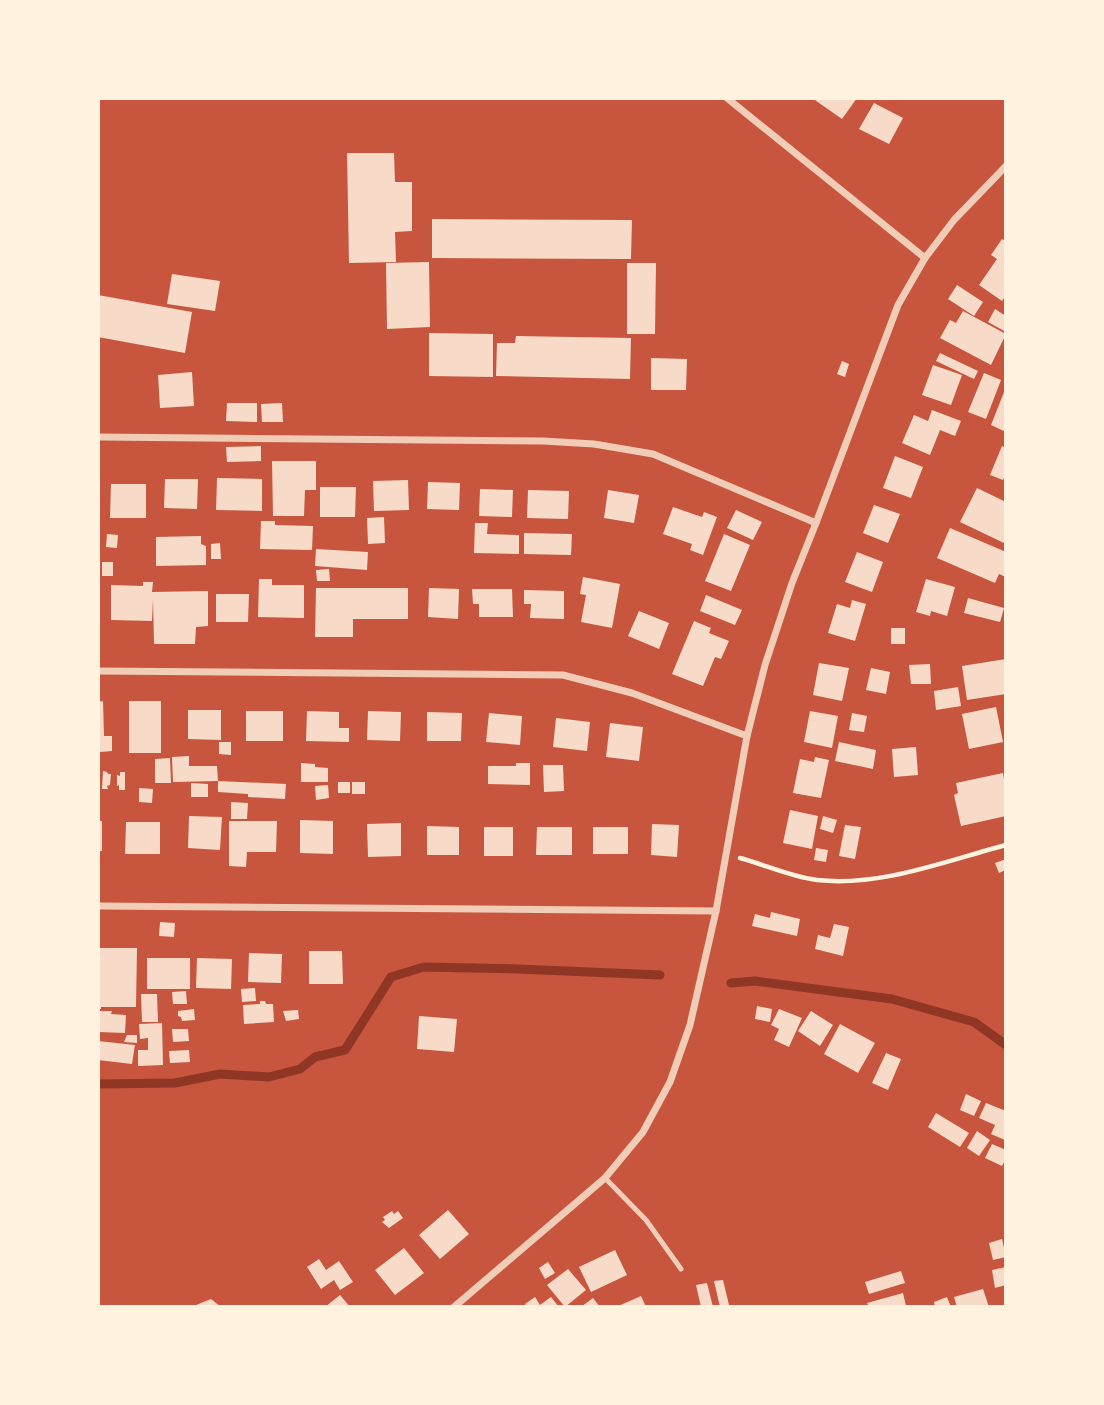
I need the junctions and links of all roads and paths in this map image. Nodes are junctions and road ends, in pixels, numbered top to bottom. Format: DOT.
graph roads {
  1 [pos="727,98"];
  2 [pos="1006,166"];
  3 [pos="925,258"];
  4 [pos="98,437"];
  5 [pos="816,523"];
  6 [pos="98,671"];
  7 [pos="747,736"];
  8 [pos="1006,845"];
  9 [pos="726,854"];
  10 [pos="98,906"];
  11 [pos="716,911"];
  12 [pos="605,1178"];
  13 [pos="681,1269"];
  14 [pos="454,1307"];
  1 -- 3 [label="street"];
  2 -- 3 [label="street"];
  3 -- 5 [label="street"];
  4 -- 5 [label="street"];
  5 -- 7 [label="street"];
  6 -- 7 [label="street"];
  7 -- 9 [label="street"];
  8 -- 9 [label="path"];
  9 -- 11 [label="street"];
  10 -- 11 [label="street"];
  11 -- 12 [label="street"];
  12 -- 13 [label="lane"];
  12 -- 14 [label="street"];
}
